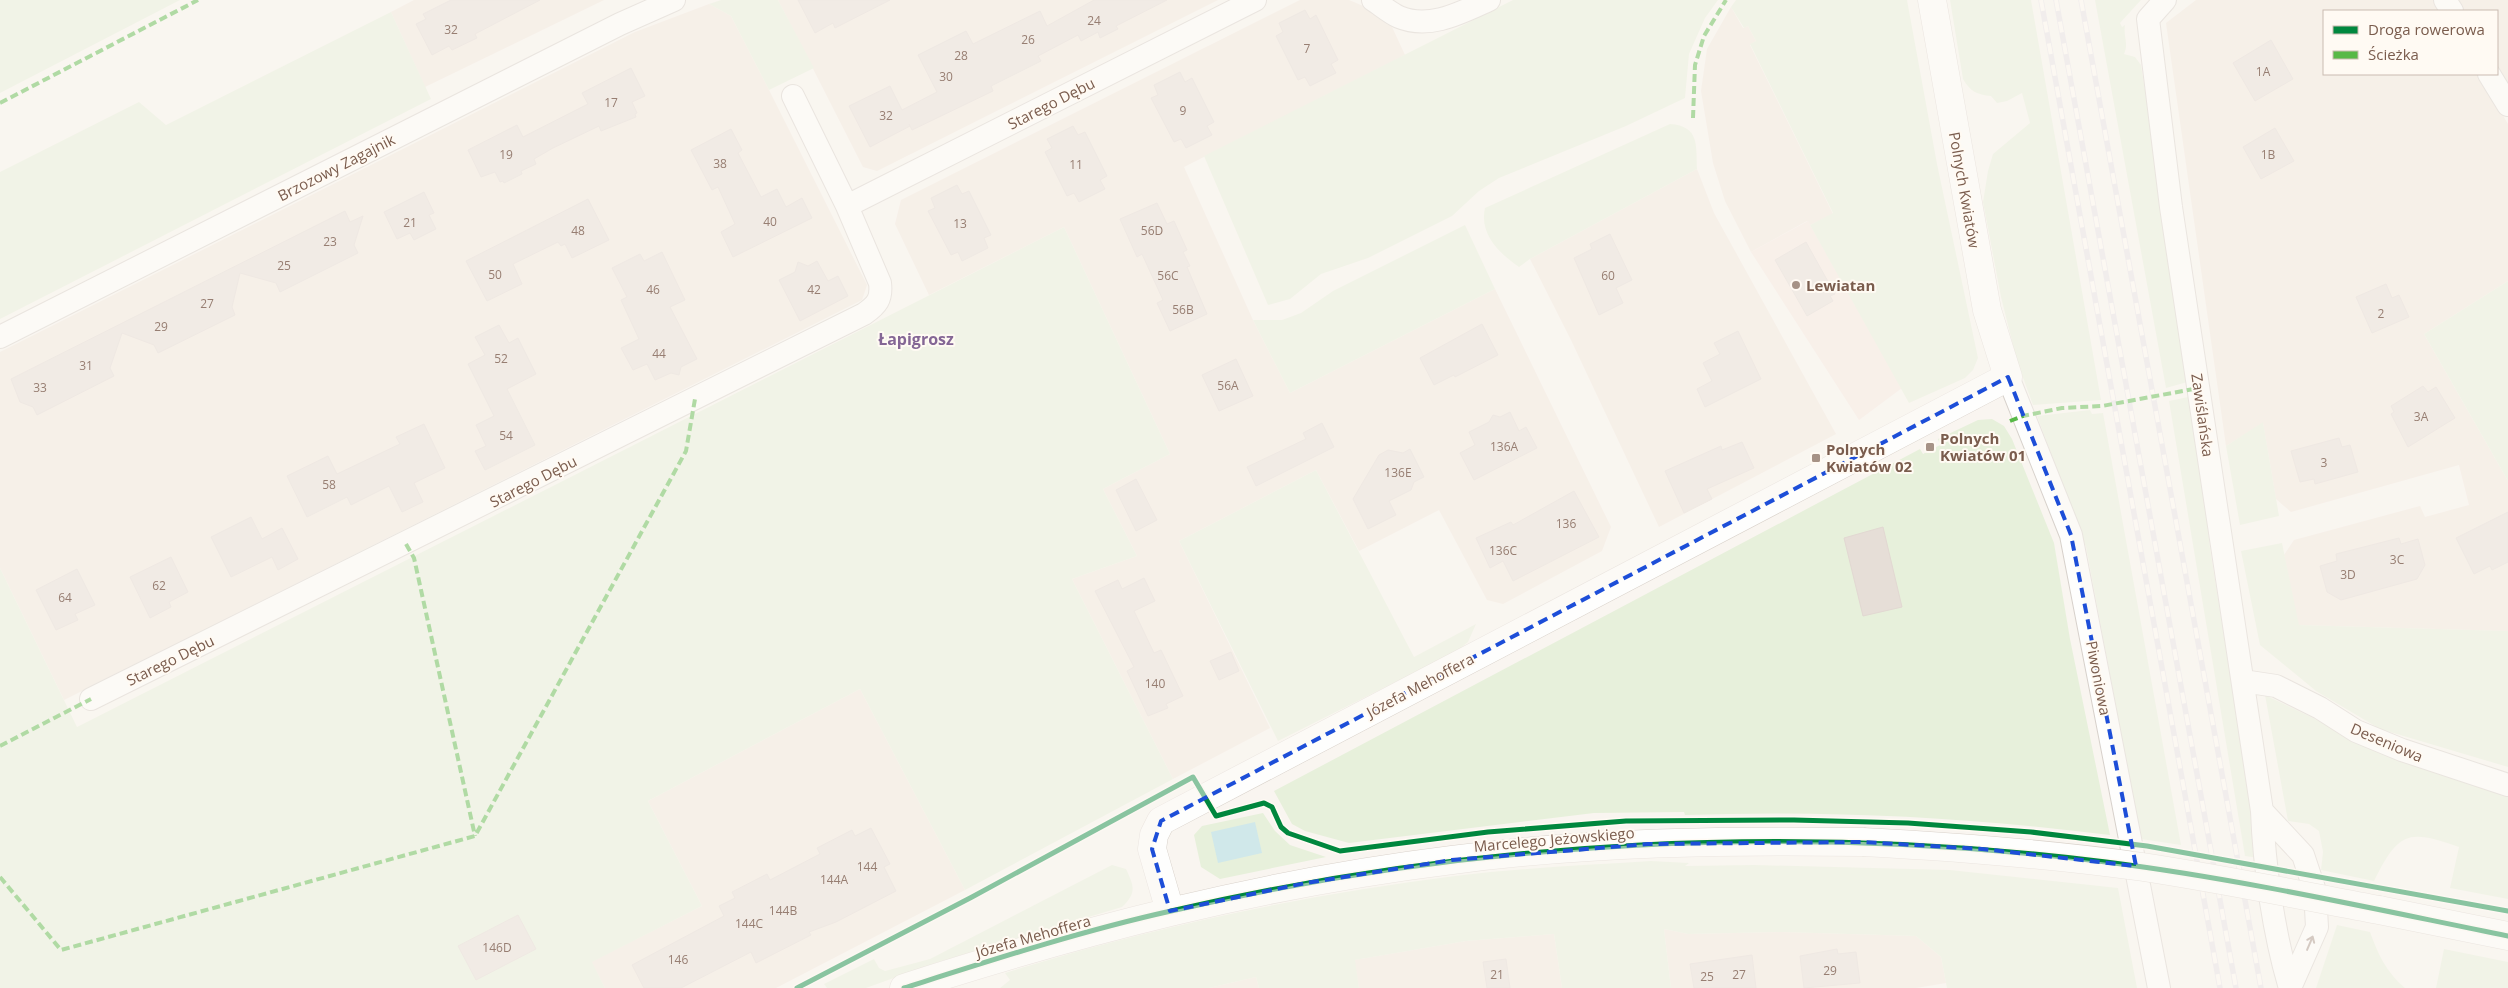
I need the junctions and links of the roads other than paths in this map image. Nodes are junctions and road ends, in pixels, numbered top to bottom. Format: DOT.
graph roads {
  1 [pos="674,0"];
  2 [pos="1255,0"];
  3 [pos="1373,0"];
  4 [pos="1489,0"];
  5 [pos="1932,0"];
  6 [pos="2165,0"];
  7 [pos="2490,75"];
  8 [pos="793,96"];
  9 [pos="2508,104"];
  10 [pos="847,206"];
  11 [pos="0,337"];
  12 [pos="2008,377"];
  13 [pos="2243,681"];
  14 [pos="91,699"];
  15 [pos="2508,786"];
  16 [pos="2262,811"];
  17 [pos="1170,911"];
  18 [pos="2508,936"];
  19 [pos="904,988"];
  20 [pos="2159,988"];
  21 [pos="2290,988"];
  1 -- 11 [label="street, Brzozowy Zagajnik"];
  2 -- 10 [label="street, Starego Dębu"];
  3 -- 4 [label="street"];
  5 -- 12 [label="street, Polnych Kwiatów"];
  6 -- 13 [label="street, Zawiślańska"];
  7 -- 9 [label="street"];
  8 -- 10 [label="street, Starego Dębu"];
  10 -- 14 [label="street, Starego Dębu"];
  12 -- 17 [label="street, Józefa Mehoffera"];
  12 -- 20 [label="street, Piwoniowa"];
  13 -- 15 [label="street, Deseniowa"];
  13 -- 16 [label="street, Zawiślańska"];
  16 -- 21 [label="street, Zawiślańska"];
  21 -- 16 [label="street, Zawiślańska, one-way"];
  17 -- 18 [label="street, Marcelego Jeżowskiego, bridge"];
  17 -- 19 [label="street, Józefa Mehoffera"];
}
